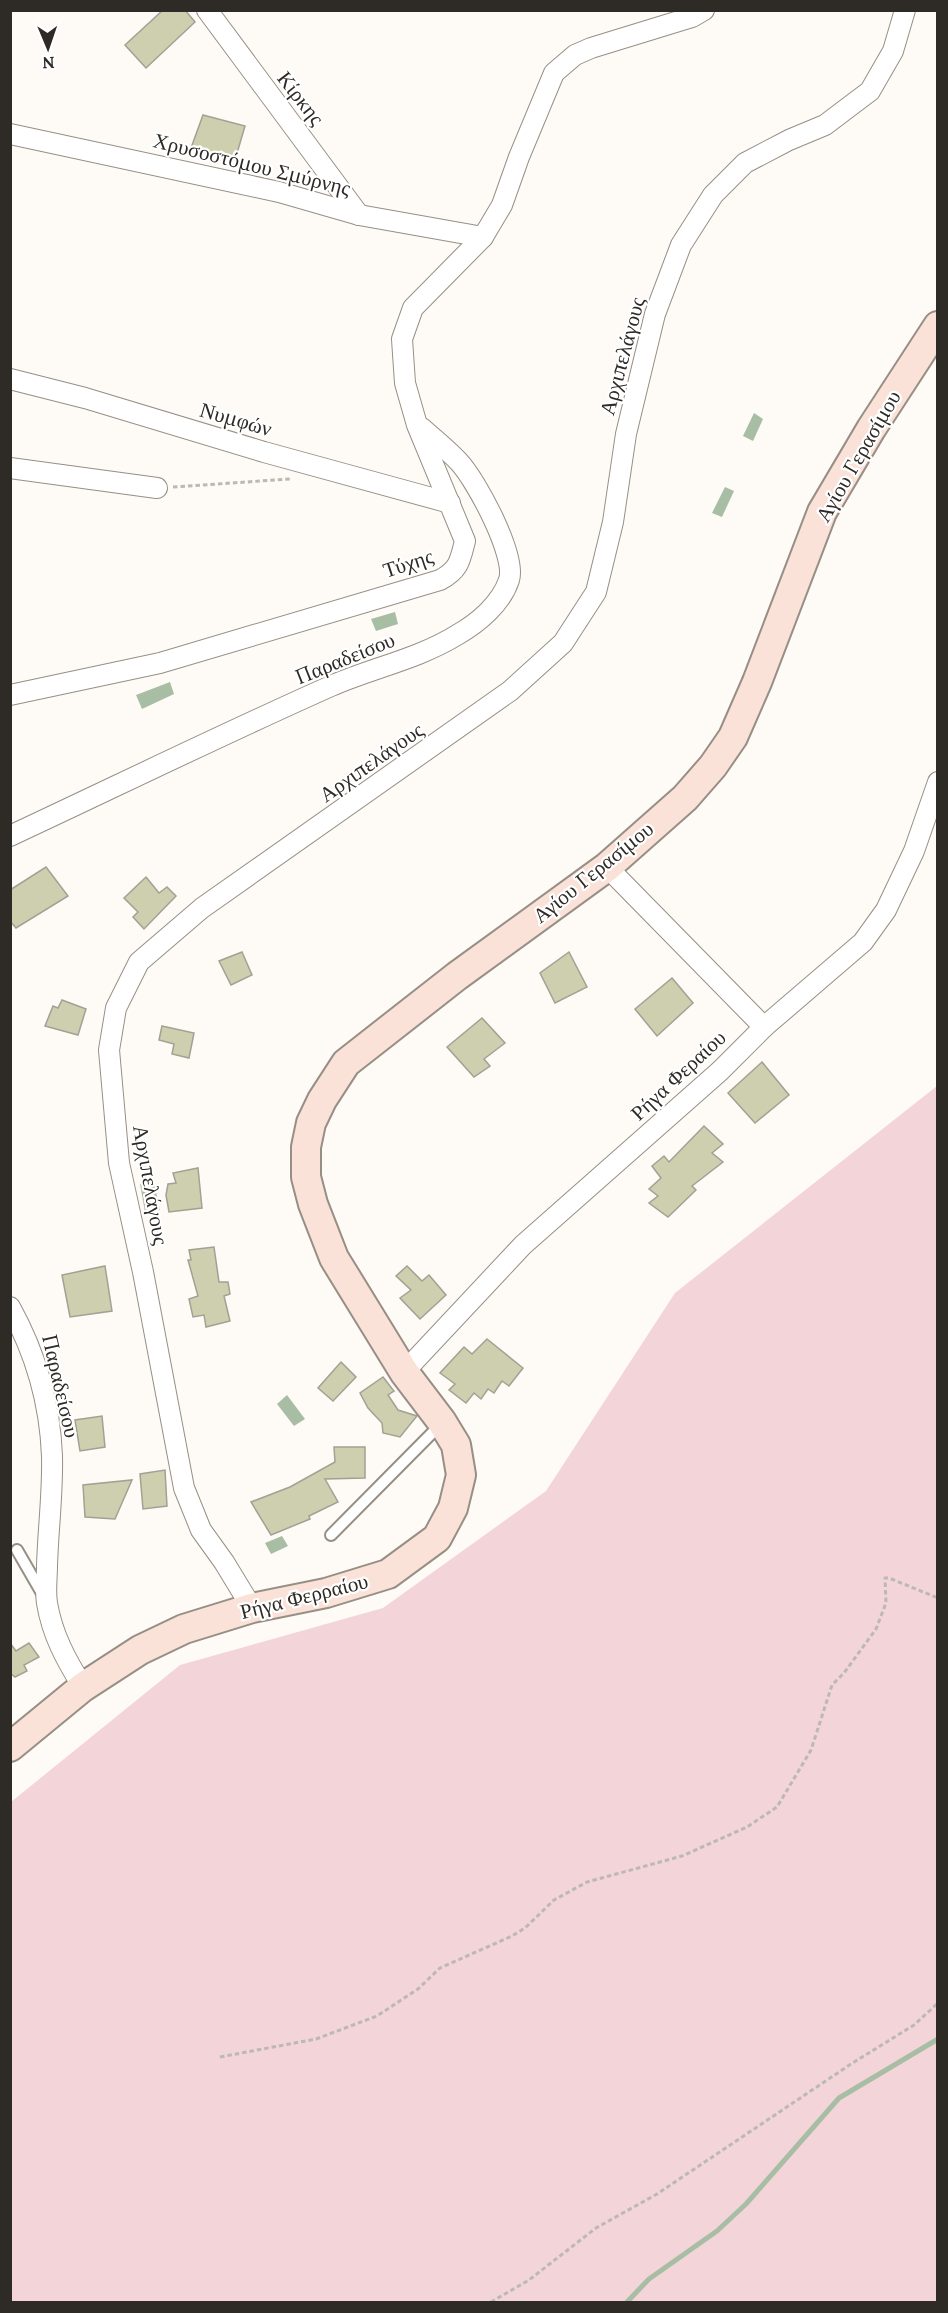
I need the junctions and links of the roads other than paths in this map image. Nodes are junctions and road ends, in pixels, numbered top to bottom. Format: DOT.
graph roads {
  1 [pos="207,10"];
  2 [pos="704,10"];
  3 [pos="905,10"];
  4 [pos="10,134"];
  5 [pos="359,215"];
  6 [pos="483,237"];
  7 [pos="938,326"];
  8 [pos="10,379"];
  9 [pos="417,424"];
  10 [pos="10,468"];
  11 [pos="157,488"];
  12 [pos="450,503"];
  13 [pos="10,696"];
  14 [pos="938,782"];
  15 [pos="10,836"];
  16 [pos="607,867"];
  17 [pos="764,1027"];
  18 [pos="10,1307"];
  19 [pos="404,1372"];
  20 [pos="442,1422"];
  21 [pos="331,1535"];
  22 [pos="17,1550"];
  23 [pos="46,1600"];
  24 [pos="252,1608"];
  25 [pos="75,1694"];
  26 [pos="10,1734"];
  27 [pos="10,1748"];
  1 -- 5 [label="street, Κίρκης"];
  2 -- 6 [label="street, Τύχης"];
  3 -- 24 [label="street, Αρχιπελάγους"];
  4 -- 5 [label="street, Χρυσοστόμου Σμύρνης"];
  5 -- 6 [label="street, Χρυσοστόμου Σμύρνης"];
  6 -- 9 [label="street, Τύχης"];
  7 -- 16 [label="street, Αγίου Γερασίμου"];
  8 -- 12 [label="street, Νυμφών"];
  9 -- 12 [label="street, Τύχης"];
  9 -- 15 [label="street, Παραδείσου"];
  10 -- 11 [label="street"];
  12 -- 13 [label="street, Τύχης"];
  14 -- 17 [label="street, Ρήγα Φεραίου"];
  16 -- 17 [label="street"];
  16 -- 19 [label="street, Αγίου Γερασίμου"];
  17 -- 19 [label="street, Ρήγα Φεραίου"];
  18 -- 23 [label="street, Παραδείσου"];
  19 -- 20 [label="street, Ρήγα Φερραίου"];
  20 -- 21 [label="lane"];
  20 -- 24 [label="street, Ρήγα Φερραίου"];
  22 -- 23 [label="lane"];
  23 -- 25 [label="street, Παραδείσου"];
  24 -- 25 [label="street, Ρήγα Φερραίου"];
  25 -- 26 [label="lane"];
  25 -- 27 [label="street, Ρήγα Φερραίου"];
}
